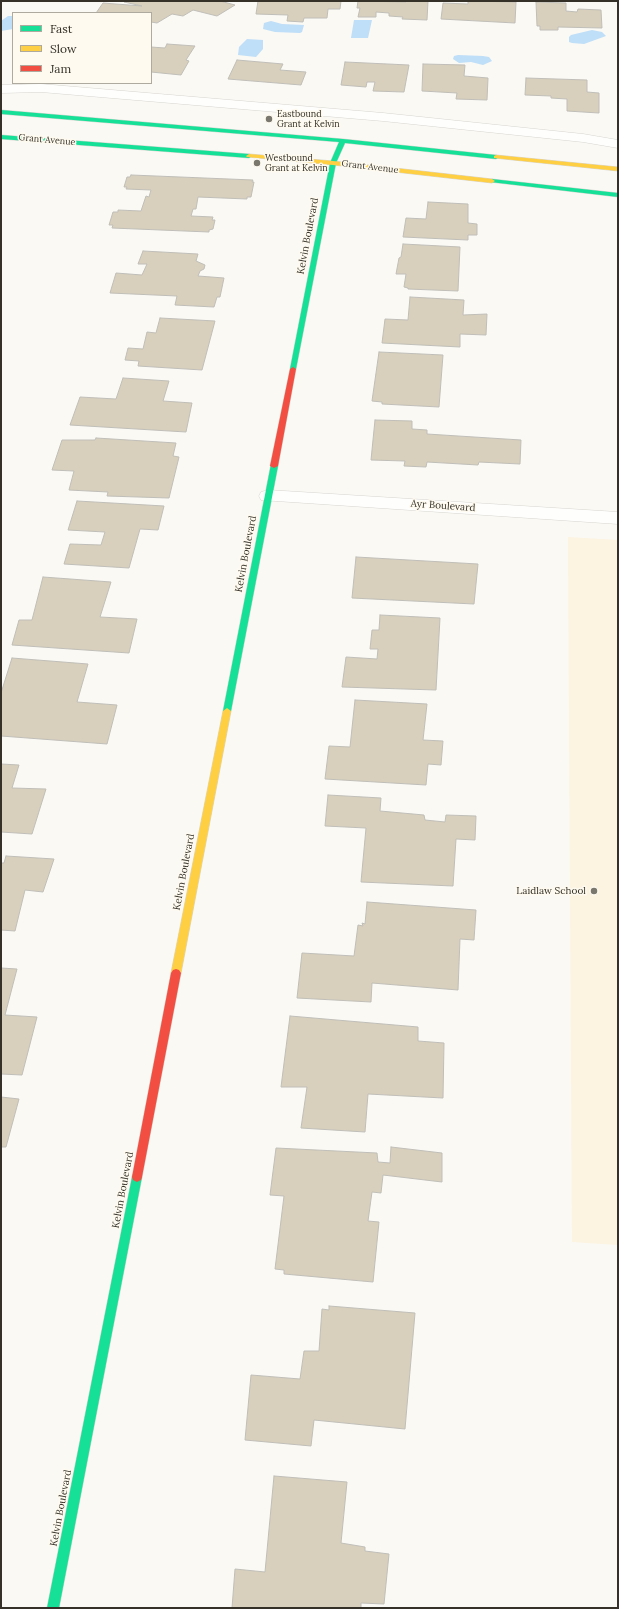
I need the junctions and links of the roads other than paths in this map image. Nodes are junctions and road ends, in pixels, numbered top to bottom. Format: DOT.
graph roads {
  1 [pos="1,89"];
  2 [pos="1,112"];
  3 [pos="1,137"];
  4 [pos="343,141"];
  5 [pos="618,144"];
  6 [pos="333,163"];
  7 [pos="618,169"];
  8 [pos="618,195"];
  9 [pos="268,496"];
  10 [pos="618,518"];
  11 [pos="53,1608"];
  1 -- 5 [label="street"];
  2 -- 4 [label="street"];
  3 -- 6 [label="street, Grant Avenue"];
  4 -- 6 [label="street, Kelvin Boulevard"];
  4 -- 7 [label="street"];
  6 -- 8 [label="street, Grant Avenue"];
  6 -- 9 [label="street, Kelvin Boulevard"];
  9 -- 10 [label="street, Ayr Boulevard"];
  9 -- 11 [label="street, Kelvin Boulevard"];
}
